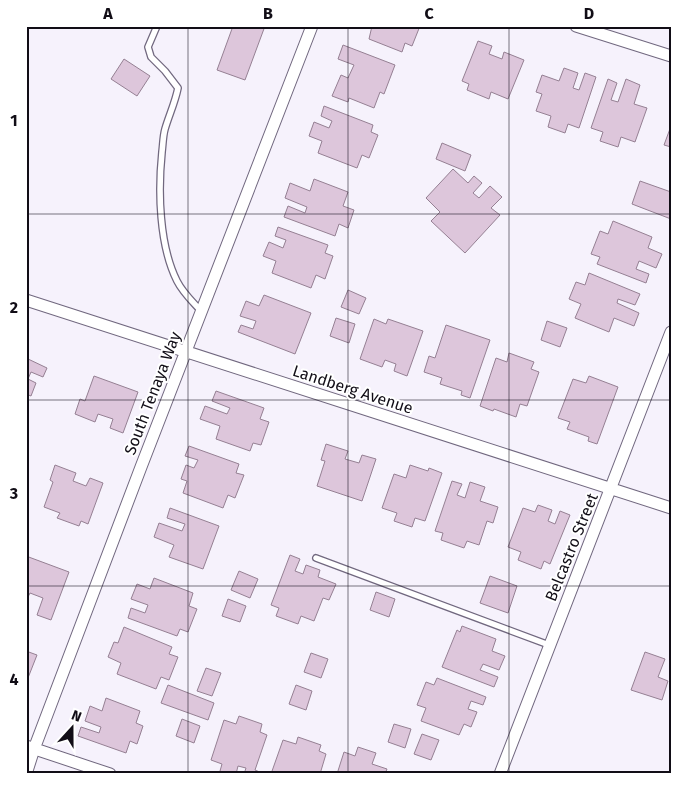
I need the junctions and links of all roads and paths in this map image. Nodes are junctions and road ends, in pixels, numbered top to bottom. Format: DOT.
graph roads {
  1 [pos="157,26"];
  2 [pos="312,26"];
  3 [pos="576,26"];
  4 [pos="671,56"];
  5 [pos="26,300"];
  6 [pos="202,311"];
  7 [pos="671,332"];
  8 [pos="186,352"];
  9 [pos="611,489"];
  10 [pos="671,508"];
  11 [pos="316,558"];
  12 [pos="549,645"];
  13 [pos="30,747"];
  14 [pos="26,774"];
  15 [pos="110,774"];
  16 [pos="500,774"];
  1 -- 6 [label="lane"];
  2 -- 6 [label="street, South Tenaya Way"];
  3 -- 4 [label="street"];
  5 -- 8 [label="street, Landberg Avenue"];
  6 -- 8 [label="street, South Tenaya Way"];
  7 -- 9 [label="street, Belcastro Street"];
  8 -- 9 [label="street, Landberg Avenue"];
  8 -- 13 [label="street, South Tenaya Way"];
  9 -- 10 [label="street, Landberg Avenue"];
  9 -- 12 [label="street, Belcastro Street"];
  11 -- 12 [label="lane"];
  12 -- 16 [label="street, Belcastro Street"];
  13 -- 14 [label="street, South Tenaya Way"];
  13 -- 15 [label="street"];
}
